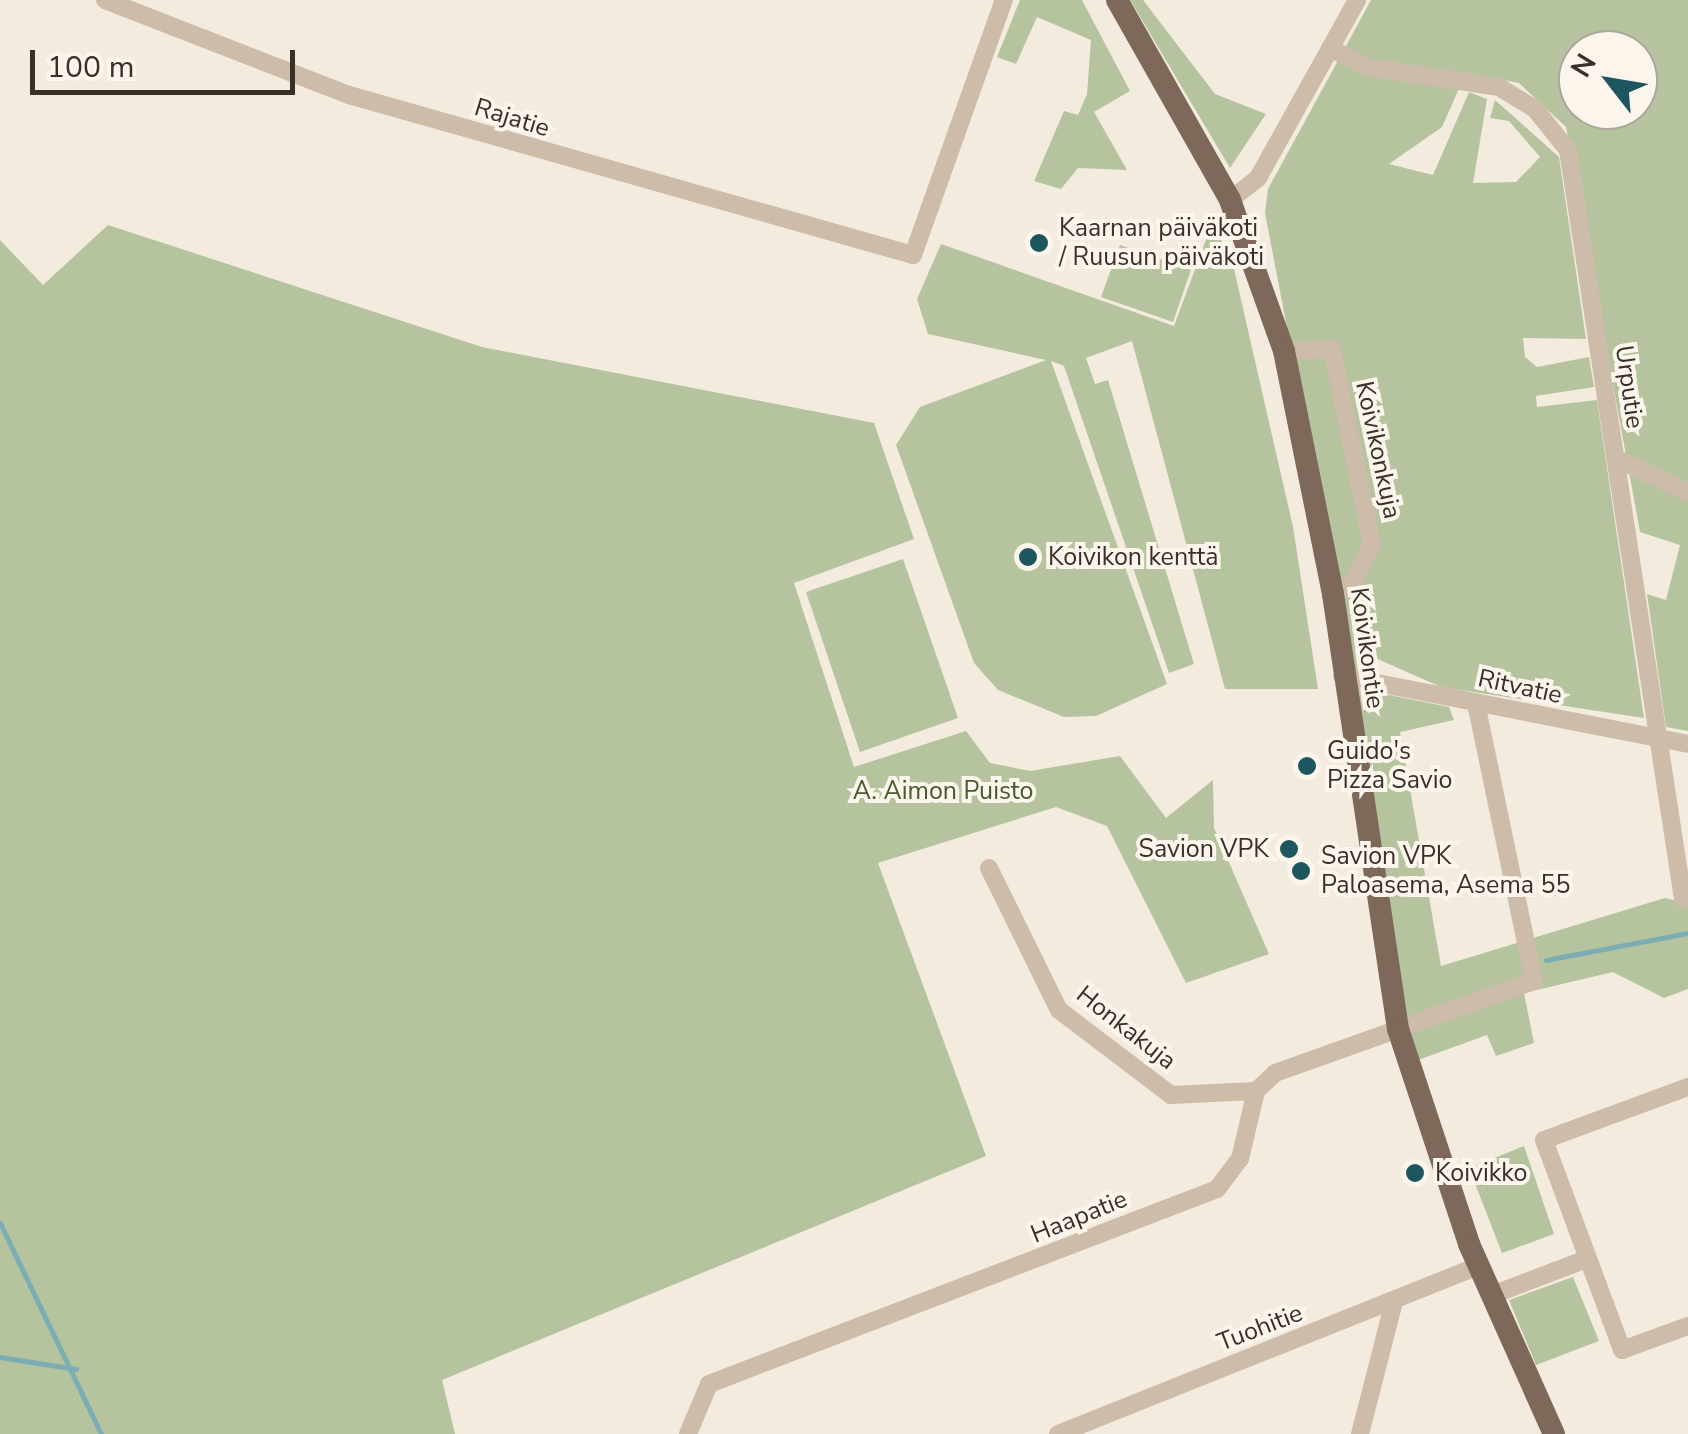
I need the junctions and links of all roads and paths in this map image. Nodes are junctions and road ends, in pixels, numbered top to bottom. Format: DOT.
graph roads {
  1 [pos="105,0"];
  2 [pos="1004,0"];
  3 [pos="1116,0"];
  4 [pos="1357,0"];
  5 [pos="139,7"];
  6 [pos="1330,48"];
  7 [pos="1230,200"];
  8 [pos="1284,351"];
  9 [pos="1614,458"];
  10 [pos="1688,492"];
  11 [pos="1333,594"];
  12 [pos="1342,676"];
  13 [pos="1476,704"];
  14 [pos="1657,738"];
  15 [pos="1688,744"];
  16 [pos="989,868"];
  17 [pos="1683,899"];
  18 [pos="1398,1029"];
  19 [pos="1688,1087"];
  20 [pos="1256,1090"];
  21 [pos="1587,1259"];
  22 [pos="1479,1266"];
  23 [pos="1492,1295"];
  24 [pos="1394,1302"];
  25 [pos="1688,1326"];
  26 [pos="688,1434"];
  27 [pos="1058,1434"];
  28 [pos="1360,1434"];
  29 [pos="1554,1434"];
  1 -- 5 [label="street, Rajatie"];
  2 -- 5 [label="street, Rajatie"];
  3 -- 7 [label="main road, Koivikontie"];
  4 -- 6 [label="street"];
  6 -- 7 [label="street"];
  6 -- 9 [label="street, Urputie"];
  7 -- 8 [label="main road, Koivikontie"];
  8 -- 11 [label="main road, Koivikontie"];
  8 -- 11 [label="street, Koivikonkuja"];
  9 -- 10 [label="street"];
  9 -- 14 [label="street, Urputie"];
  11 -- 12 [label="main road, Koivikontie"];
  12 -- 13 [label="street, Ritvatie"];
  12 -- 18 [label="main road, Koivikontie"];
  13 -- 14 [label="street, Ritvatie"];
  13 -- 18 [label="street"];
  14 -- 15 [label="street, Ritvatie"];
  14 -- 17 [label="street, Urputie"];
  16 -- 20 [label="street, Honkakuja"];
  18 -- 20 [label="street"];
  18 -- 22 [label="main road, Koivikontie"];
  19 -- 21 [label="street"];
  20 -- 26 [label="street, Haapatie"];
  21 -- 23 [label="street"];
  21 -- 25 [label="street"];
  22 -- 23 [label="main road, Koivikontie"];
  22 -- 24 [label="street, Tuohitie"];
  23 -- 29 [label="main road, Koivikontie"];
  24 -- 27 [label="street, Tuohitie"];
  24 -- 28 [label="street"];
}
